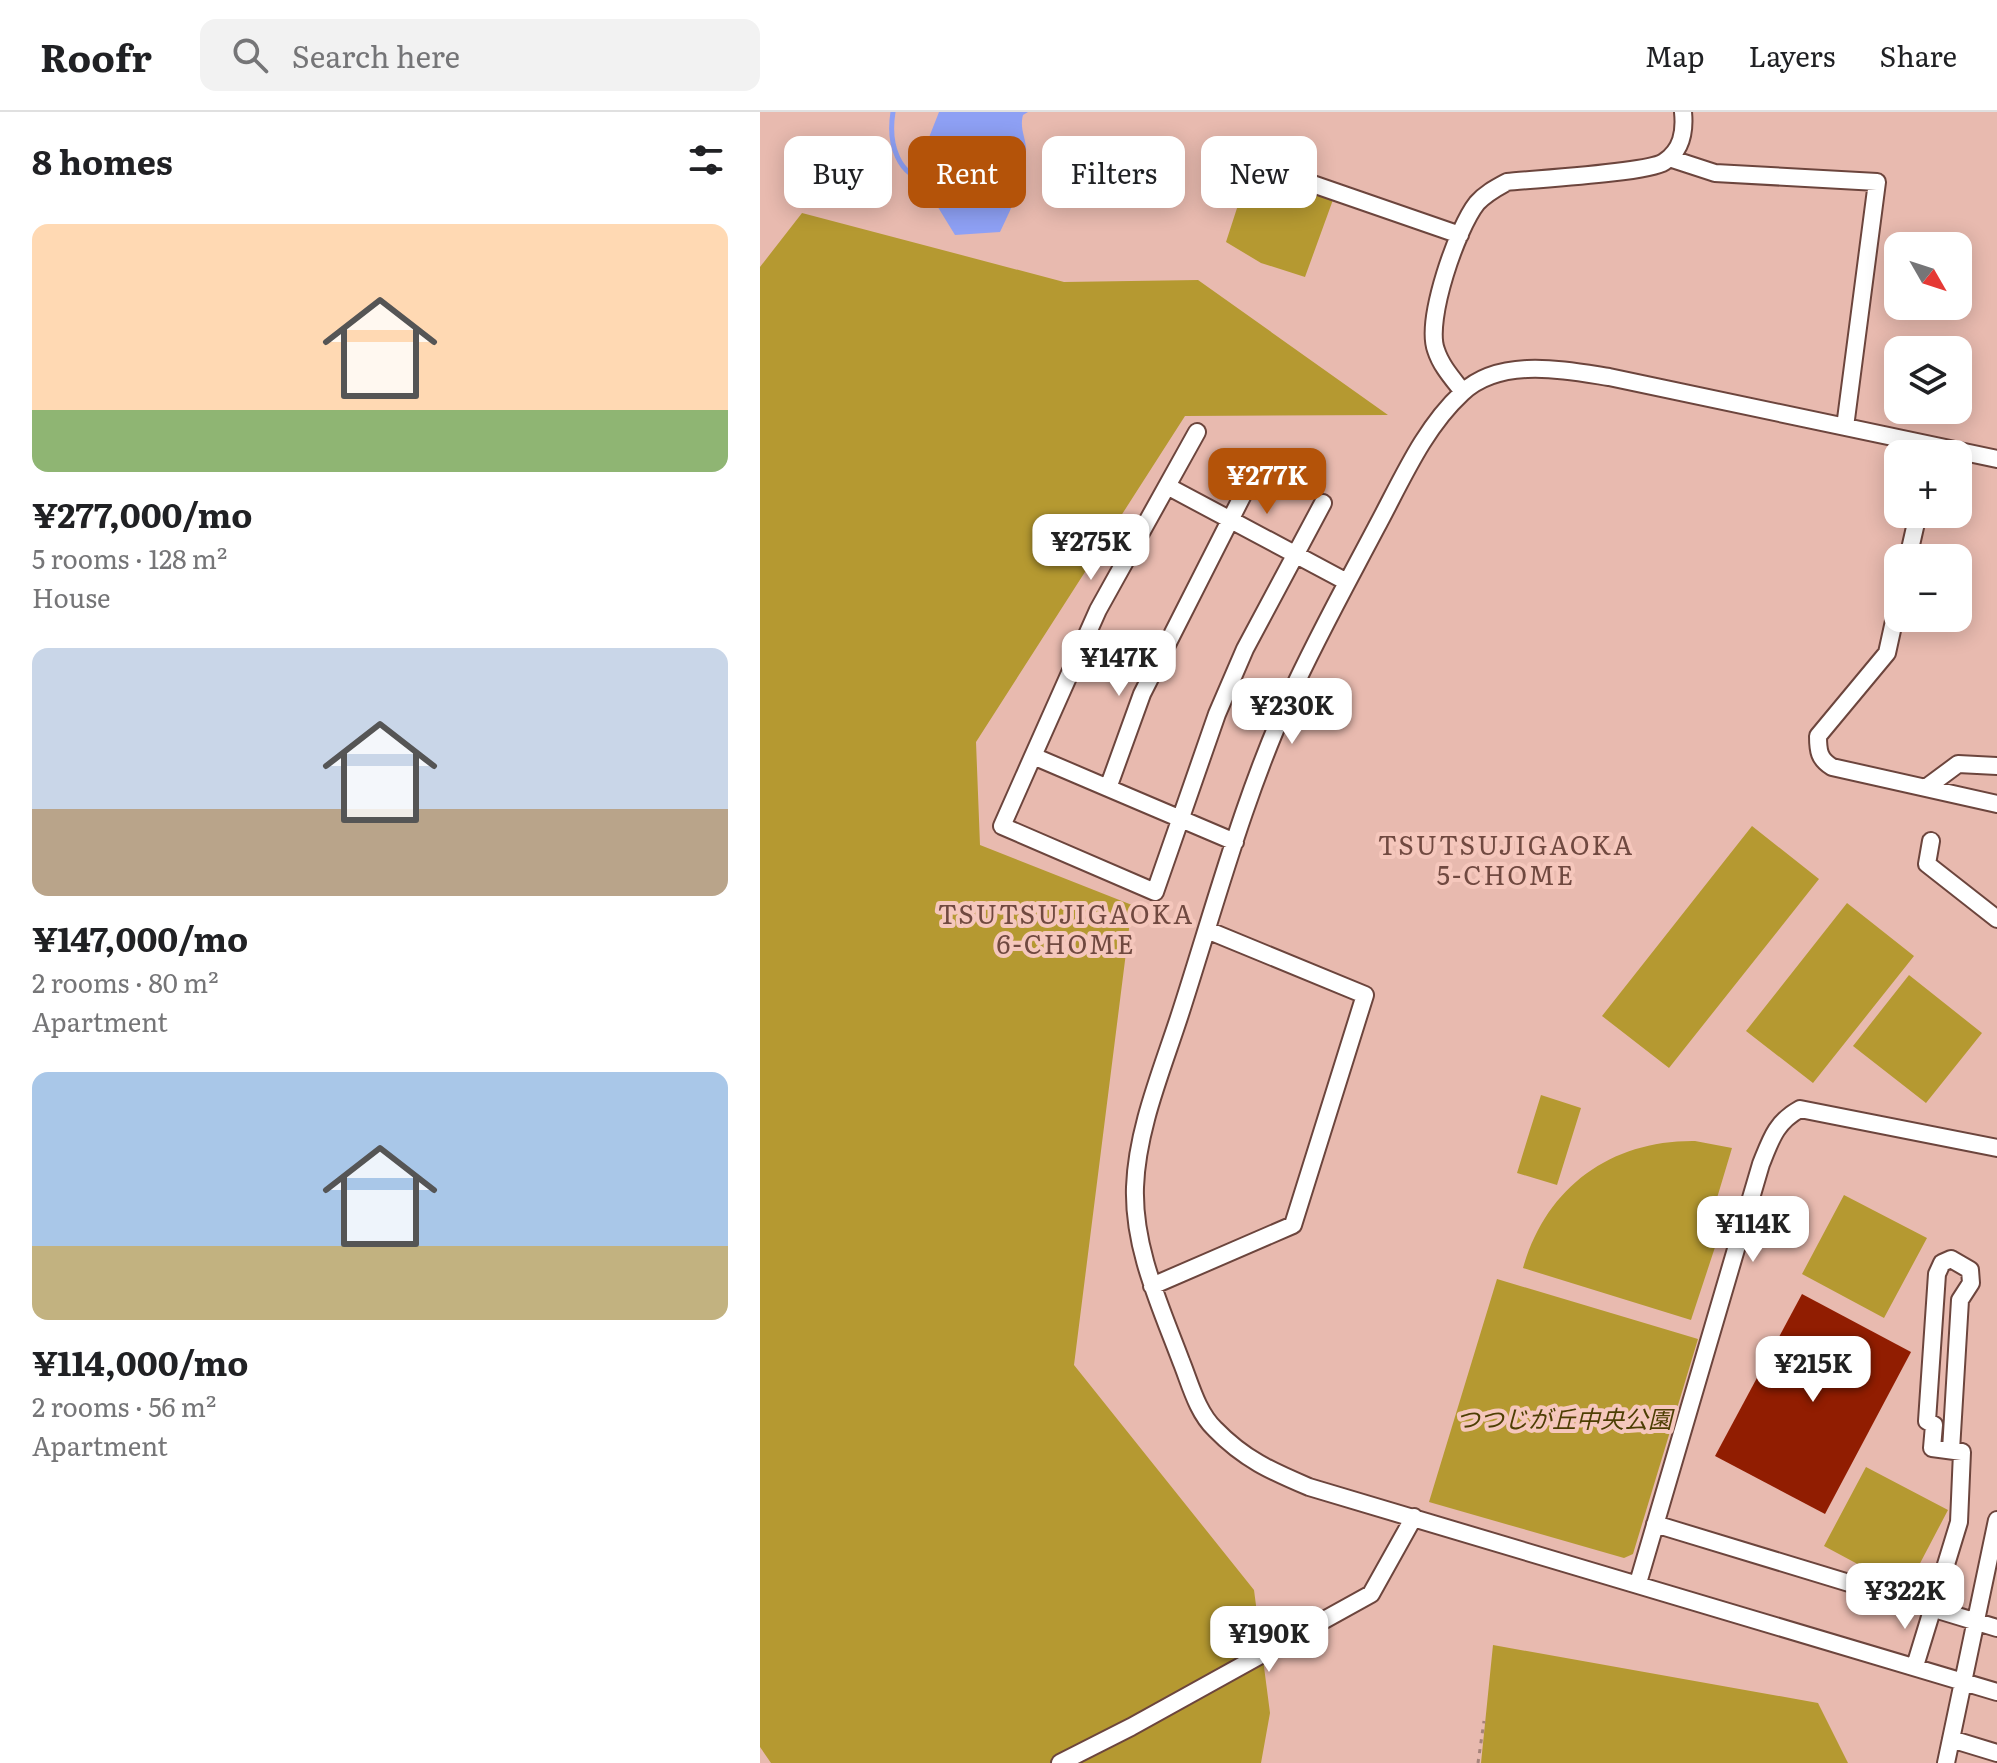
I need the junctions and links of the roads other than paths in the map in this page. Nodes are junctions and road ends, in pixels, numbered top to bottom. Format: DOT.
graph roads {
  1 [pos="1683,112"];
  2 [pos="1669,158"];
  3 [pos="1317,186"];
  4 [pos="1460,235"];
  5 [pos="1463,392"];
  6 [pos="1845,427"];
  7 [pos="1197,432"];
  8 [pos="1894,440"];
  9 [pos="1972,456"];
  10 [pos="1997,459"];
  11 [pos="1252,477"];
  12 [pos="1167,486"];
  13 [pos="1323,503"];
  14 [pos="1230,519"];
  15 [pos="1295,554"];
  16 [pos="1347,582"];
  17 [pos="1892,632"];
  18 [pos="1033,756"];
  19 [pos="1997,766"];
  20 [pos="1927,787"];
  21 [pos="1108,788"];
  22 [pos="1997,804"];
  23 [pos="1180,819"];
  24 [pos="1931,841"];
  25 [pos="1235,842"];
  26 [pos="1997,919"];
  27 [pos="1207,930"];
  28 [pos="1997,1148"];
  29 [pos="1152,1286"];
  30 [pos="1951,1450"];
  31 [pos="1414,1517"];
  32 [pos="1997,1520"];
  33 [pos="1655,1524"];
  34 [pos="1995,1546"];
  35 [pos="1638,1583"];
  36 [pos="1933,1609"];
  37 [pos="1978,1622"];
  38 [pos="1997,1628"];
  39 [pos="1915,1666"];
  40 [pos="1964,1681"];
  41 [pos="1997,1692"];
  42 [pos="1951,1739"];
  43 [pos="1997,1753"];
  44 [pos="1060,1763"];
  45 [pos="1946,1763"];
  1 -- 2 [label="street"];
  2 -- 4 [label="street"];
  2 -- 6 [label="street"];
  3 -- 4 [label="street"];
  4 -- 5 [label="street"];
  5 -- 6 [label="street"];
  5 -- 16 [label="street"];
  6 -- 8 [label="street"];
  7 -- 12 [label="street"];
  9 -- 10 [label="street"];
  11 -- 14 [label="street"];
  12 -- 14 [label="street"];
  12 -- 18 [label="street"];
  13 -- 15 [label="street"];
  14 -- 15 [label="street"];
  14 -- 21 [label="street"];
  15 -- 16 [label="street"];
  15 -- 23 [label="street"];
  16 -- 25 [label="street"];
  17 -- 20 [label="street"];
  18 -- 21 [label="street"];
  18 -- 23 [label="street"];
  19 -- 20 [label="street"];
  20 -- 22 [label="street"];
  21 -- 23 [label="street"];
  23 -- 25 [label="street"];
  24 -- 26 [label="street"];
  25 -- 27 [label="street"];
  27 -- 29 [label="street"];
  27 -- 29 [label="street"];
  28 -- 33 [label="street"];
  29 -- 31 [label="street"];
  30 -- 30 [label="street"];
  30 -- 36 [label="street"];
  31 -- 35 [label="street"];
  31 -- 44 [label="street"];
  32 -- 34 [label="street"];
  33 -- 35 [label="street"];
  33 -- 36 [label="street"];
  34 -- 37 [label="street"];
  35 -- 39 [label="street"];
  36 -- 37 [label="street"];
  36 -- 39 [label="street"];
  37 -- 38 [label="street"];
  37 -- 40 [label="street"];
  39 -- 40 [label="street"];
  40 -- 41 [label="street"];
  40 -- 42 [label="street"];
  42 -- 43 [label="street"];
  42 -- 45 [label="street"];
}
